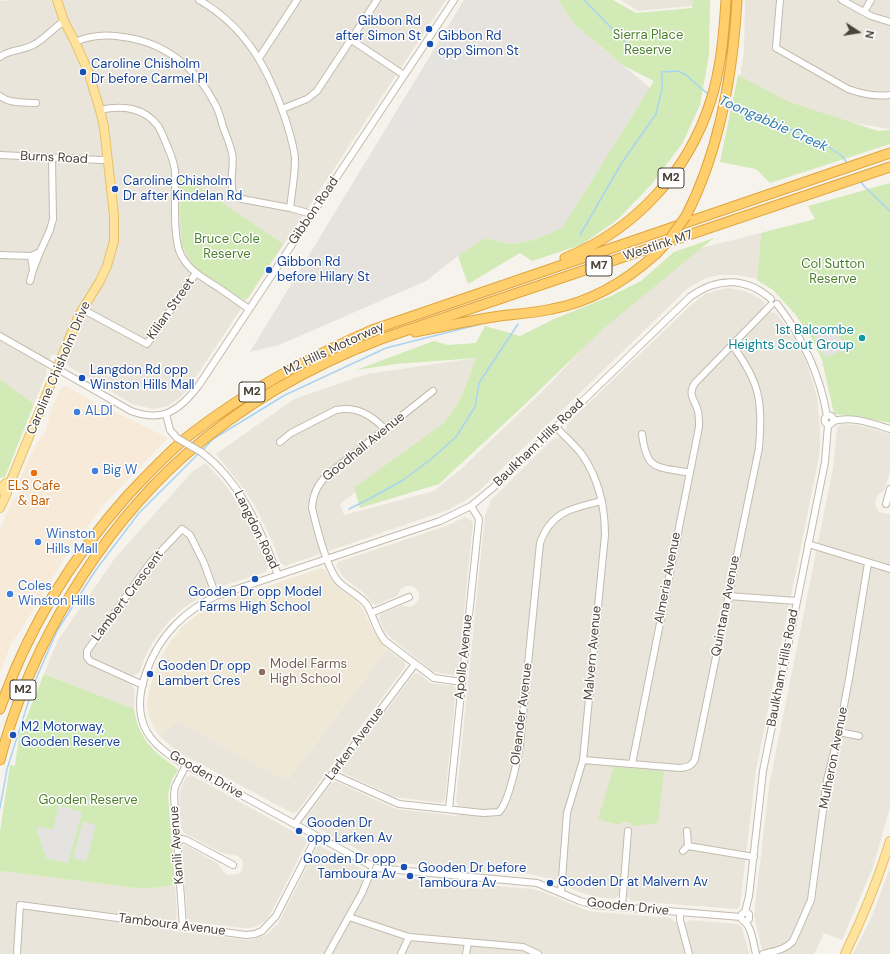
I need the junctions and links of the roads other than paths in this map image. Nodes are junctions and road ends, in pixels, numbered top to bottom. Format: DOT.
graph roads {
  1 [pos="57,0"];
  2 [pos="199,0"];
  3 [pos="297,0"];
  4 [pos="377,0"];
  5 [pos="454,0"];
  6 [pos="726,0"];
  7 [pos="738,0"];
  8 [pos="780,0"];
  9 [pos="842,0"];
  10 [pos="871,0"];
  11 [pos="864,12"];
  12 [pos="64,21"];
  13 [pos="890,22"];
  14 [pos="350,39"];
  15 [pos="75,42"];
  16 [pos="0,57"];
  17 [pos="259,58"];
  18 [pos="404,75"];
  19 [pos="890,95"];
  20 [pos="0,96"];
  21 [pos="36,103"];
  22 [pos="282,109"];
  23 [pos="100,110"];
  24 [pos="890,153"];
  25 [pos="0,155"];
  26 [pos="52,158"];
  27 [pos="108,159"];
  28 [pos="890,167"];
  29 [pos="290,208"];
  30 [pos="312,214"];
  31 [pos="40,252"];
  32 [pos="0,255"];
  33 [pos="31,256"];
  34 [pos="33,270"];
  35 [pos="196,273"];
  36 [pos="538,273"];
  37 [pos="30,281"];
  38 [pos="773,303"];
  39 [pos="82,309"];
  40 [pos="250,309"];
  41 [pos="0,336"];
  42 [pos="381,340"];
  43 [pos="732,345"];
  44 [pos="57,369"];
  45 [pos="433,391"];
  46 [pos="684,392"];
  47 [pos="691,393"];
  48 [pos="166,414"];
  49 [pos="831,423"];
  50 [pos="556,428"];
  51 [pos="385,429"];
  52 [pos="890,429"];
  53 [pos="642,434"];
  54 [pos="280,442"];
  55 [pos="690,473"];
  56 [pos="5,487"];
  57 [pos="890,489"];
  58 [pos="602,501"];
  59 [pos="886,504"];
  60 [pos="471,506"];
  61 [pos="0,508"];
  62 [pos="808,544"];
  63 [pos="328,559"];
  64 [pos="868,563"];
  65 [pos="890,569"];
  66 [pos="278,575"];
  67 [pos="216,596"];
  68 [pos="728,596"];
  69 [pos="409,597"];
  70 [pos="797,601"];
  71 [pos="371,613"];
  72 [pos="415,664"];
  73 [pos="462,682"];
  74 [pos="143,684"];
  75 [pos="0,709"];
  76 [pos="839,732"];
  77 [pos="859,736"];
  78 [pos="0,760"];
  79 [pos="583,760"];
  80 [pos="632,764"];
  81 [pos="186,766"];
  82 [pos="332,774"];
  83 [pos="449,809"];
  84 [pos="295,824"];
  85 [pos="628,831"];
  86 [pos="687,831"];
  87 [pos="317,836"];
  88 [pos="177,838"];
  89 [pos="890,841"];
  90 [pos="688,846"];
  91 [pos="683,851"];
  92 [pos="754,857"];
  93 [pos="233,865"];
  94 [pos="372,868"];
  95 [pos="561,892"];
  96 [pos="622,907"];
  97 [pos="680,912"];
  98 [pos="349,917"];
  99 [pos="744,917"];
  100 [pos="184,927"];
  101 [pos="409,937"];
  102 [pos="468,942"];
  103 [pos="17,954"];
  104 [pos="328,954"];
  105 [pos="401,954"];
  106 [pos="466,954"];
  107 [pos="538,954"];
  108 [pos="689,954"];
  109 [pos="756,954"];
  110 [pos="763,954"];
  111 [pos="845,954"];
  1 -- 12 [label="main road, Caroline Chisholm Drive"];
  2 -- 17 [label="street"];
  3 -- 17 [label="street"];
  4 -- 14 [label="street"];
  5 -- 18 [label="street, Gibbon Road"];
  6 -- 36 [label="highway, M2"];
  7 -- 42 [label="highway, M2, bridge"];
  8 -- 19 [label="street"];
  9 -- 11 [label="street"];
  10 -- 11 [label="street"];
  11 -- 13 [label="street"];
  12 -- 15 [label="main road, Caroline Chisholm Drive"];
  12 -- 16 [label="street"];
  14 -- 18 [label="street"];
  14 -- 22 [label="street"];
  15 -- 23 [label="main road, Caroline Chisholm Drive"];
  15 -- 29 [label="street"];
  17 -- 22 [label="street"];
  18 -- 30 [label="street, Gibbon Road"];
  20 -- 21 [label="street"];
  22 -- 29 [label="street"];
  23 -- 27 [label="main road, Caroline Chisholm Drive"];
  23 -- 35 [label="street"];
  24 -- 36 [label="highway, Westlink M7 / M7"];
  25 -- 26 [label="street, Burns Road"];
  26 -- 27 [label="street, Burns Road"];
  26 -- 31 [label="street"];
  27 -- 39 [label="main road, Caroline Chisholm Drive"];
  28 -- 42 [label="highway, Westlink M7 / M7"];
  29 -- 30 [label="street"];
  30 -- 40 [label="street, Gibbon Road"];
  31 -- 33 [label="street"];
  31 -- 34 [label="street"];
  32 -- 33 [label="street"];
  33 -- 34 [label="street"];
  34 -- 37 [label="street"];
  35 -- 39 [label="street, Kilian Street"];
  35 -- 40 [label="street"];
  36 -- 75 [label="highway, M2 Hills Motorway / M2"];
  38 -- 43 [label="street"];
  38 -- 49 [label="street, Baulkham Hills Road"];
  38 -- 50 [label="street, Baulkham Hills Road"];
  39 -- 44 [label="main road, Caroline Chisholm Drive"];
  40 -- 48 [label="street, Gibbon Road"];
  41 -- 44 [label="street"];
  42 -- 78 [label="highway, M2 Hills Motorway / M2"];
  43 -- 47 [label="street"];
  43 -- 68 [label="street, Quintana Avenue"];
  44 -- 48 [label="street"];
  44 -- 56 [label="main road, Caroline Chisholm Drive"];
  45 -- 51 [label="street, Goodhall Avenue"];
  46 -- 47 [label="street"];
  47 -- 55 [label="street, Almeria Avenue"];
  48 -- 66 [label="street, Langdon Road, bridge"];
  49 -- 52 [label="street"];
  49 -- 62 [label="street, Baulkham Hills Road"];
  50 -- 58 [label="street, Malvern Avenue"];
  50 -- 60 [label="street, Baulkham Hills Road"];
  51 -- 54 [label="street"];
  51 -- 63 [label="street, Goodhall Avenue"];
  53 -- 55 [label="street"];
  55 -- 80 [label="street, Almeria Avenue"];
  56 -- 61 [label="main road, Caroline Chisholm Drive"];
  57 -- 59 [label="street"];
  58 -- 79 [label="street, Malvern Avenue"];
  58 -- 83 [label="street, Oleander Avenue"];
  60 -- 63 [label="street, Baulkham Hills Road"];
  60 -- 73 [label="street, Apollo Avenue"];
  62 -- 64 [label="street"];
  62 -- 70 [label="street, Baulkham Hills Road"];
  63 -- 66 [label="street, Baulkham Hills Road"];
  63 -- 71 [label="street, Goodhall Avenue"];
  64 -- 65 [label="street"];
  64 -- 76 [label="street, Mulheron Avenue"];
  66 -- 67 [label="street, Gooden Drive"];
  67 -- 74 [label="street, Gooden Drive"];
  67 -- 74 [label="street, Lambert Crescent"];
  68 -- 70 [label="street"];
  68 -- 80 [label="street, Quintana Avenue"];
  69 -- 71 [label="street"];
  70 -- 92 [label="street, Baulkham Hills Road"];
  71 -- 72 [label="street, Goodhall Avenue"];
  72 -- 73 [label="street, Goodhall Avenue"];
  72 -- 82 [label="street, Larken Avenue"];
  73 -- 83 [label="street, Apollo Avenue"];
  74 -- 81 [label="street, Gooden Drive"];
  76 -- 77 [label="street"];
  76 -- 110 [label="street, Mulheron Avenue"];
  79 -- 80 [label="street, Quintana Avenue"];
  79 -- 95 [label="street, Malvern Avenue"];
  81 -- 84 [label="street, Gooden Drive"];
  81 -- 88 [label="street, Kanili Avenue"];
  82 -- 83 [label="street, Oleander Avenue"];
  82 -- 84 [label="street, Larken Avenue"];
  84 -- 87 [label="street, Gooden Drive"];
  85 -- 96 [label="street"];
  86 -- 90 [label="street"];
  87 -- 94 [label="street, Gooden Drive"];
  87 -- 100 [label="street, Tamboura Avenue"];
  88 -- 93 [label="street"];
  88 -- 100 [label="street, Kanili Avenue"];
  89 -- 111 [label="main road"];
  90 -- 91 [label="street"];
  90 -- 92 [label="street"];
  92 -- 99 [label="street, Baulkham Hills Road"];
  94 -- 95 [label="street, Gooden Drive"];
  94 -- 98 [label="street"];
  95 -- 96 [label="street, Gooden Drive"];
  96 -- 97 [label="street, Gooden Drive"];
  97 -- 99 [label="street, Gooden Drive"];
  97 -- 108 [label="street"];
  98 -- 101 [label="street"];
  98 -- 104 [label="street"];
  99 -- 109 [label="street"];
  100 -- 103 [label="street, Tamboura Avenue"];
  101 -- 102 [label="street"];
  101 -- 105 [label="street"];
  102 -- 106 [label="street"];
  102 -- 107 [label="street"];
}
